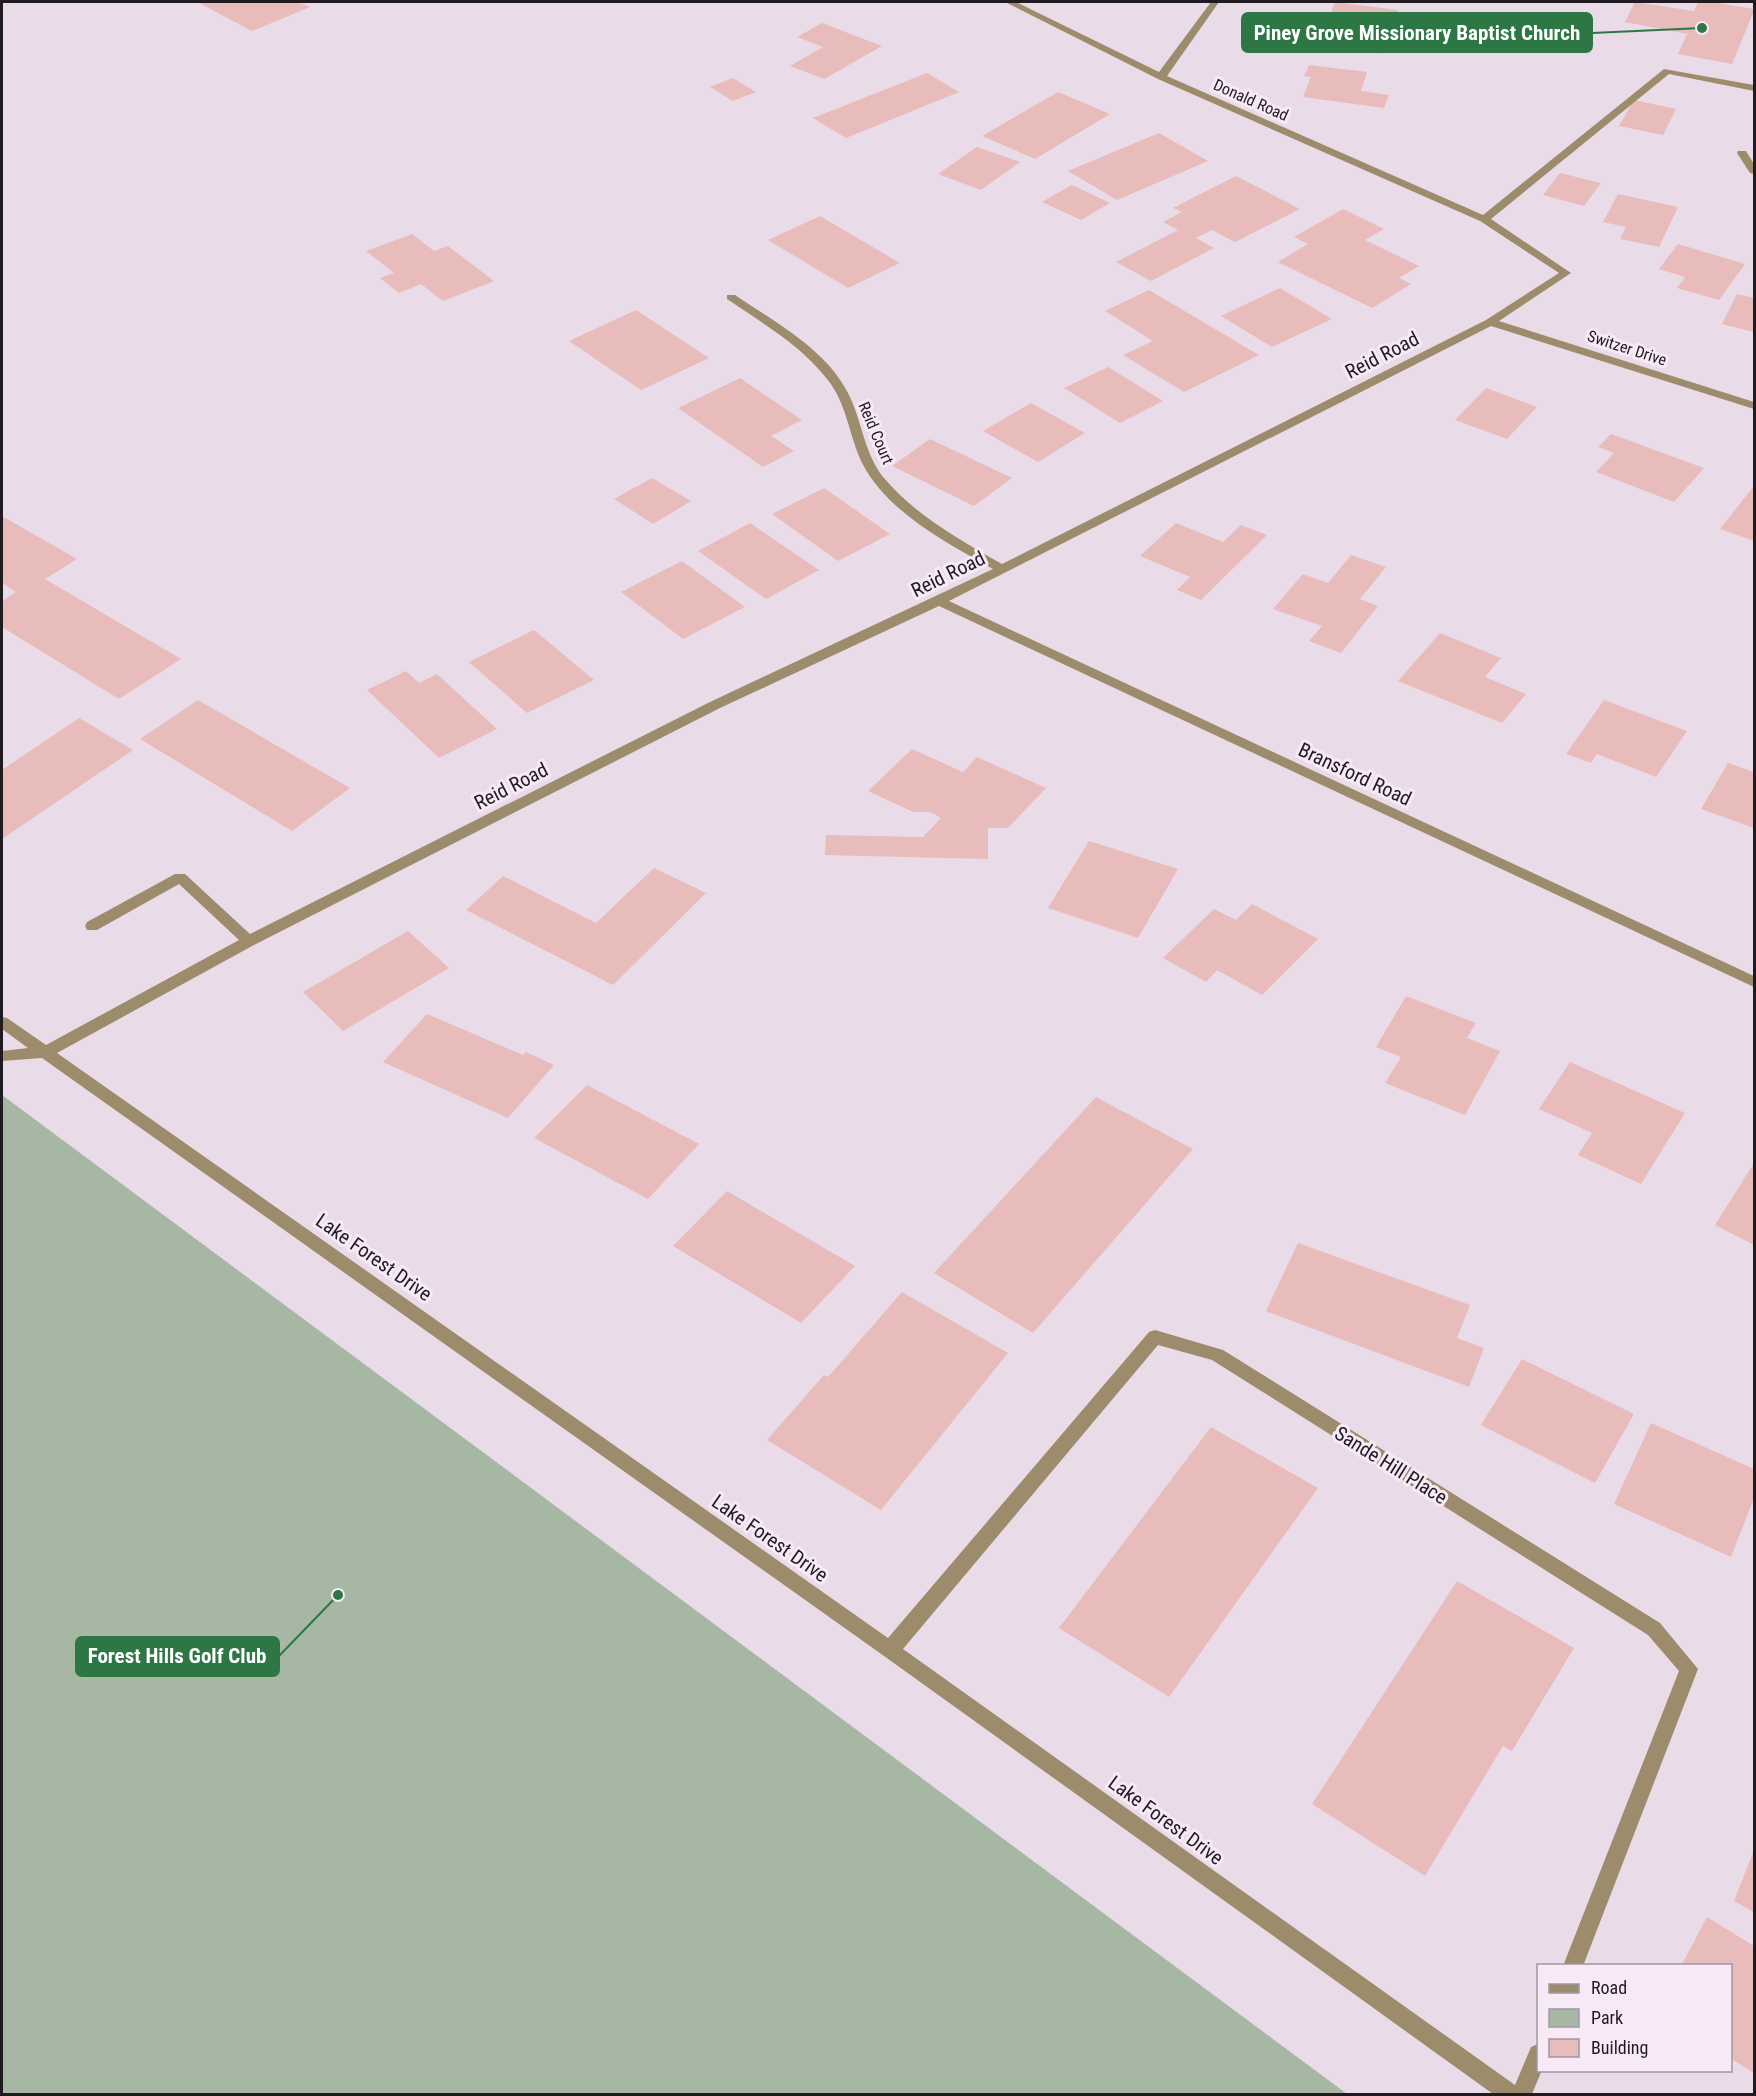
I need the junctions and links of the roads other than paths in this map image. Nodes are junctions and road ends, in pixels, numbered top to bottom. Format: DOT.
graph roads {
  1 [pos="1010,2"];
  2 [pos="1215,2"];
  3 [pos="1161,77"];
  4 [pos="1755,88"];
  5 [pos="1742,153"];
  6 [pos="1755,171"];
  7 [pos="1484,219"];
  8 [pos="731,297"];
  9 [pos="1490,322"];
  10 [pos="1755,406"];
  11 [pos="1002,569"];
  12 [pos="939,601"];
  13 [pos="93,926"];
  14 [pos="249,941"];
  15 [pos="1755,982"];
  16 [pos="2,1022"];
  17 [pos="46,1052"];
  18 [pos="2,1056"];
  19 [pos="890,1650"];
  20 [pos="1573,1964"];
  21 [pos="1537,2059"];
  22 [pos="1510,2094"];
  23 [pos="1522,2094"];
  1 -- 3 [label="street, Donald Road"];
  2 -- 3 [label="street"];
  3 -- 7 [label="street, Donald Road"];
  4 -- 7 [label="street"];
  5 -- 6 [label="street"];
  7 -- 9 [label="street, Reid Road"];
  8 -- 11 [label="street, Reid Court"];
  9 -- 10 [label="street, Switzer Drive"];
  9 -- 11 [label="street, Reid Road"];
  11 -- 12 [label="street, Reid Road"];
  12 -- 14 [label="street, Reid Road"];
  12 -- 15 [label="street, Bransford Road"];
  13 -- 14 [label="street"];
  14 -- 17 [label="street, Reid Road"];
  16 -- 17 [label="street, Lake Forest Drive"];
  17 -- 18 [label="street"];
  17 -- 19 [label="street, Lake Forest Drive"];
  19 -- 20 [label="street, Sande Hill Place"];
  19 -- 22 [label="street, Lake Forest Drive"];
  21 -- 23 [label="street"];
}
